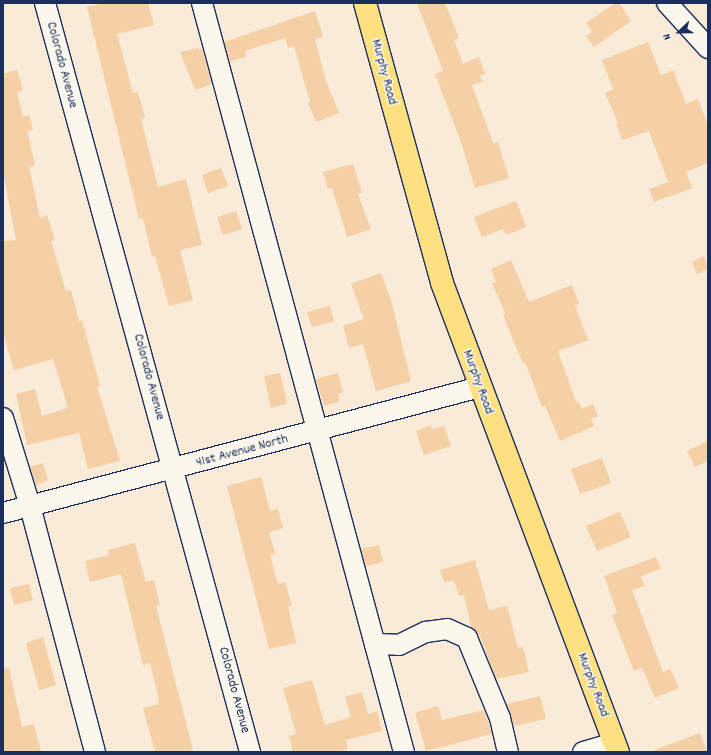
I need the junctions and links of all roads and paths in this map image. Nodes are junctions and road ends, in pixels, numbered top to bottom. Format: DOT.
graph roads {
  1 [pos="45,3"];
  2 [pos="202,3"];
  3 [pos="365,3"];
  4 [pos="667,3"];
  5 [pos="708,48"];
  6 [pos="480,387"];
  7 [pos="3,418"];
  8 [pos="318,431"];
  9 [pos="174,469"];
  10 [pos="30,506"];
  11 [pos="3,513"];
  12 [pos="375,644"];
  13 [pos="617,748"];
  14 [pos="95,752"];
  15 [pos="250,752"];
  16 [pos="404,752"];
  17 [pos="508,752"];
  18 [pos="583,752"];
  1 -- 9 [label="street, Colorado Avenue"];
  2 -- 8 [label="street"];
  3 -- 6 [label="main road, Murphy Road"];
  4 -- 5 [label="street"];
  6 -- 8 [label="street, 41st Avenue North"];
  6 -- 13 [label="main road, Murphy Road"];
  7 -- 10 [label="street"];
  8 -- 9 [label="street, 41st Avenue North"];
  8 -- 12 [label="street"];
  9 -- 10 [label="street, 41st Avenue North"];
  9 -- 15 [label="street, Colorado Avenue"];
  10 -- 11 [label="street, 41st Avenue North"];
  10 -- 14 [label="street"];
  12 -- 16 [label="street"];
  12 -- 17 [label="street"];
  13 -- 18 [label="street"];
}
